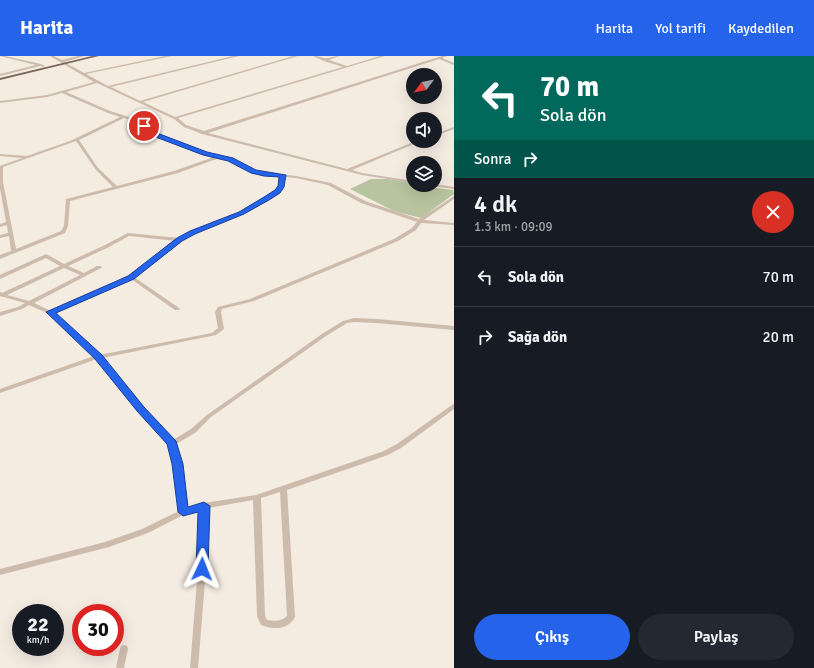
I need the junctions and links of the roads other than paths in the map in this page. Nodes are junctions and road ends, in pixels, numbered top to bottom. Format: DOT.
graph roads {
  1 [pos="1,56"];
  2 [pos="52,56"];
  3 [pos="82,56"];
  4 [pos="87,56"];
  5 [pos="97,56"];
  6 [pos="170,56"];
  7 [pos="237,56"];
  8 [pos="296,56"];
  9 [pos="315,56"];
  10 [pos="337,56"];
  11 [pos="383,56"];
  12 [pos="445,56"];
  13 [pos="439,58"];
  14 [pos="325,60"];
  15 [pos="63,62"];
  16 [pos="454,64"];
  17 [pos="42,66"];
  18 [pos="347,67"];
  19 [pos="83,74"];
  20 [pos="0,77"];
  21 [pos="97,82"];
  22 [pos="108,87"];
  23 [pos="63,92"];
  24 [pos="0,102"];
  25 [pos="140,102"];
  26 [pos="123,117"];
  27 [pos="175,118"];
  28 [pos="454,128"];
  29 [pos="203,132"];
  30 [pos="442,132"];
  31 [pos="77,140"];
  32 [pos="406,146"];
  33 [pos="0,155"];
  34 [pos="29,157"];
  35 [pos="218,157"];
  36 [pos="0,167"];
  37 [pos="348,170"];
  38 [pos="283,175"];
  39 [pos="406,181"];
  40 [pos="442,186"];
  41 [pos="116,187"];
  42 [pos="454,188"];
  43 [pos="454,197"];
  44 [pos="420,221"];
  45 [pos="8,223"];
  46 [pos="454,224"];
  47 [pos="0,226"];
  48 [pos="10,234"];
  49 [pos="0,237"];
  50 [pos="180,240"];
  51 [pos="14,252"];
  52 [pos="0,257"];
  53 [pos="63,266"];
  54 [pos="99,267"];
  55 [pos="85,275"];
  56 [pos="0,277"];
  57 [pos="131,277"];
  58 [pos="1,294"];
  59 [pos="29,303"];
  60 [pos="177,309"];
  61 [pos="51,312"];
  62 [pos="0,314"];
  63 [pos="454,328"];
  64 [pos="98,357"];
  65 [pos="0,391"];
  66 [pos="453,409"];
  67 [pos="172,443"];
  68 [pos="283,489"];
  69 [pos="257,497"];
  70 [pos="204,506"];
  71 [pos="183,512"];
  72 [pos="0,572"];
  73 [pos="122,656"];
  74 [pos="120,668"];
  75 [pos="194,668"];
  1 -- 17 [label="street"];
  2 -- 15 [label="street"];
  3 -- 15 [label="street"];
  4 -- 15 [label="main road"];
  5 -- 15 [label="main road"];
  6 -- 19 [label="street"];
  7 -- 22 [label="street"];
  8 -- 25 [label="street"];
  9 -- 14 [label="street"];
  10 -- 14 [label="street"];
  11 -- 18 [label="street"];
  12 -- 13 [label="street"];
  13 -- 16 [label="street"];
  13 -- 29 [label="street"];
  14 -- 18 [label="street"];
  15 -- 17 [label="main road"];
  15 -- 19 [label="street"];
  15 -- 20 [label="main road"];
  17 -- 20 [label="main road"];
  18 -- 27 [label="street"];
  19 -- 21 [label="street"];
  21 -- 22 [label="street"];
  21 -- 23 [label="street"];
  22 -- 25 [label="street"];
  23 -- 24 [label="street"];
  23 -- 26 [label="street"];
  25 -- 27 [label="street"];
  26 -- 31 [label="street"];
  26 -- 35 [label="street"];
  27 -- 29 [label="street"];
  28 -- 30 [label="street"];
  29 -- 37 [label="street"];
  31 -- 34 [label="street"];
  31 -- 41 [label="street"];
  32 -- 37 [label="street"];
  33 -- 34 [label="street"];
  34 -- 36 [label="street"];
  35 -- 38 [label="street"];
  35 -- 41 [label="street"];
  36 -- 45 [label="street"];
  37 -- 39 [label="street"];
  38 -- 44 [label="street"];
  38 -- 50 [label="street"];
  40 -- 42 [label="street"];
  41 -- 51 [label="street"];
  43 -- 44 [label="street"];
  44 -- 46 [label="street"];
  44 -- 64 [label="street"];
  45 -- 47 [label="street"];
  45 -- 48 [label="street"];
  48 -- 49 [label="street"];
  48 -- 51 [label="street"];
  50 -- 53 [label="street"];
  50 -- 57 [label="street"];
  51 -- 52 [label="street"];
  53 -- 55 [label="street"];
  53 -- 56 [label="street"];
  53 -- 58 [label="street"];
  54 -- 55 [label="street"];
  55 -- 59 [label="street"];
  57 -- 60 [label="street"];
  57 -- 61 [label="street"];
  58 -- 59 [label="street"];
  59 -- 61 [label="street"];
  59 -- 62 [label="street"];
  61 -- 64 [label="street"];
  63 -- 67 [label="street"];
  64 -- 65 [label="street"];
  64 -- 67 [label="street"];
  66 -- 68 [label="street"];
  67 -- 71 [label="street"];
  68 -- 69 [label="street"];
  68 -- 69 [label="street"];
  69 -- 70 [label="street"];
  70 -- 71 [label="street"];
  70 -- 75 [label="street"];
  71 -- 72 [label="street"];
  73 -- 74 [label="street"];
}
